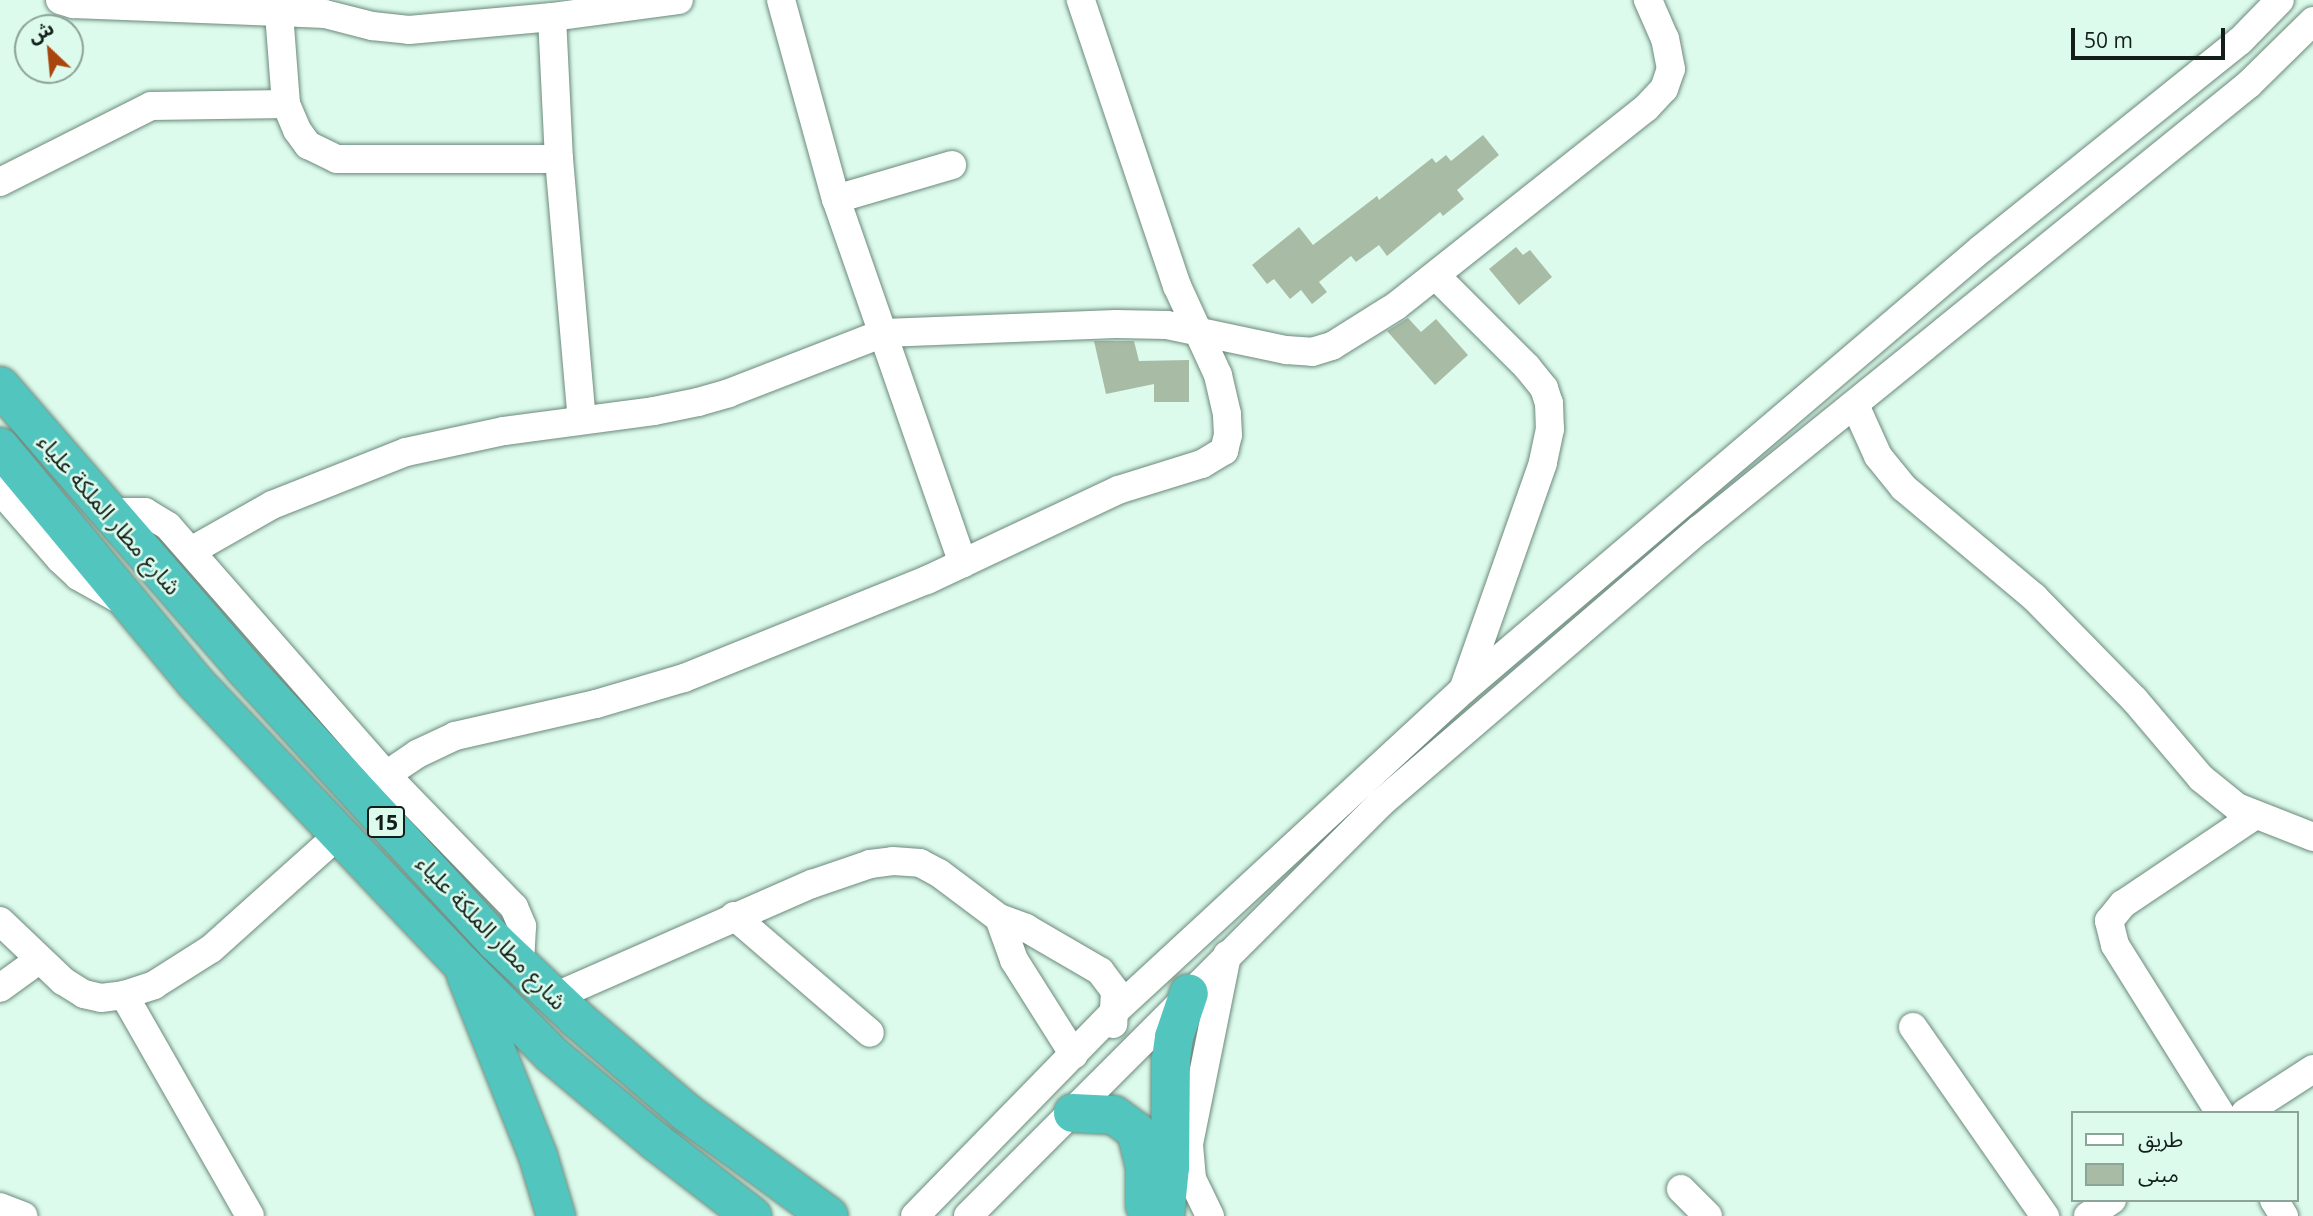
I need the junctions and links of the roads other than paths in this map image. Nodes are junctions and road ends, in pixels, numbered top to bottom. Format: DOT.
graph roads {
  1 [pos="60,0"];
  2 [pos="678,0"];
  3 [pos="781,0"];
  4 [pos="1081,0"];
  5 [pos="1648,0"];
  6 [pos="2280,0"];
  7 [pos="178,4"];
  8 [pos="279,12"];
  9 [pos="552,17"];
  10 [pos="2313,21"];
  11 [pos="286,104"];
  12 [pos="559,159"];
  13 [pos="952,165"];
  14 [pos="0,182"];
  15 [pos="836,199"];
  16 [pos="1436,276"];
  17 [pos="1197,329"];
  18 [pos="884,333"];
  19 [pos="0,386"];
  20 [pos="1854,405"];
  21 [pos="582,420"];
  22 [pos="0,447"];
  23 [pos="0,490"];
  24 [pos="108,512"];
  25 [pos="191,551"];
  26 [pos="963,564"];
  27 [pos="130,606"];
  28 [pos="1463,690"];
  29 [pos="386,775"];
  30 [pos="2254,816"];
  31 [pos="338,835"];
  32 [pos="2313,837"];
  33 [pos="734,916"];
  34 [pos="999,918"];
  35 [pos="0,921"];
  36 [pos="1227,955"];
  37 [pos="40,959"];
  38 [pos="520,965"];
  39 [pos="464,966"];
  40 [pos="0,988"];
  41 [pos="1189,993"];
  42 [pos="124,995"];
  43 [pos="554,997"];
  44 [pos="1114,1012"];
  45 [pos="1913,1027"];
  46 [pos="870,1032"];
  47 [pos="1074,1055"];
  48 [pos="2313,1069"];
  49 [pos="1106,1075"];
  50 [pos="2219,1111"];
  51 [pos="2248,1111"];
  52 [pos="1073,1113"];
  53 [pos="1681,1189"];
  54 [pos="2109,1202"];
  55 [pos="0,1207"];
  56 [pos="824,1212"];
  57 [pos="23,1216"];
  58 [pos="250,1216"];
  59 [pos="556,1216"];
  60 [pos="752,1216"];
  61 [pos="915,1216"];
  62 [pos="968,1216"];
  63 [pos="1145,1216"];
  64 [pos="1165,1216"];
  65 [pos="1210,1216"];
  66 [pos="1708,1216"];
  67 [pos="2045,1216"];
  68 [pos="2088,1216"];
  1 -- 7 [label="street"];
  2 -- 9 [label="street"];
  3 -- 15 [label="street"];
  4 -- 17 [label="street"];
  5 -- 16 [label="street"];
  6 -- 28 [label="street"];
  7 -- 8 [label="street"];
  8 -- 9 [label="street"];
  8 -- 11 [label="street"];
  9 -- 12 [label="street"];
  10 -- 20 [label="street"];
  11 -- 12 [label="street"];
  11 -- 14 [label="street"];
  12 -- 21 [label="street"];
  13 -- 15 [label="street"];
  15 -- 18 [label="street"];
  16 -- 17 [label="street"];
  16 -- 28 [label="street"];
  17 -- 18 [label="street"];
  17 -- 26 [label="street"];
  18 -- 21 [label="street"];
  18 -- 26 [label="street"];
  19 -- 24 [label="highway, شارع مطار الملكة علياء / 15"];
  20 -- 30 [label="street"];
  20 -- 36 [label="street"];
  21 -- 25 [label="street"];
  22 -- 27 [label="highway, شارع مطار الملكة علياء / 15"];
  23 -- 27 [label="street"];
  24 -- 25 [label="street"];
  24 -- 38 [label="highway, شارع مطار الملكة علياء / 15"];
  25 -- 29 [label="street"];
  26 -- 29 [label="street"];
  27 -- 31 [label="highway, شارع مطار الملكة علياء / 15"];
  28 -- 44 [label="street"];
  29 -- 38 [label="street"];
  30 -- 32 [label="street"];
  30 -- 50 [label="street"];
  31 -- 39 [label="highway, شارع مطار الملكة علياء / 15"];
  31 -- 42 [label="street"];
  33 -- 34 [label="street"];
  33 -- 43 [label="street"];
  33 -- 46 [label="street"];
  34 -- 44 [label="street"];
  34 -- 47 [label="street"];
  35 -- 37 [label="street"];
  36 -- 41 [label="street"];
  36 -- 65 [label="street"];
  37 -- 40 [label="street"];
  37 -- 42 [label="street"];
  38 -- 43 [label="highway, شارع مطار الملكة علياء / 15"];
  39 -- 59 [label="highway"];
  39 -- 60 [label="highway, شارع مطار الملكة علياء / 15"];
  41 -- 49 [label="street"];
  41 -- 64 [label="highway"];
  42 -- 58 [label="street"];
  43 -- 56 [label="highway, شارع مطار الملكة علياء / 15"];
  44 -- 47 [label="street"];
  44 -- 49 [label="street"];
  45 -- 67 [label="street"];
  47 -- 61 [label="street"];
  48 -- 51 [label="street"];
  49 -- 52 [label="street"];
  52 -- 62 [label="street"];
  52 -- 63 [label="highway"];
  53 -- 66 [label="street"];
  54 -- 68 [label="street"];
  55 -- 57 [label="street"];
}
